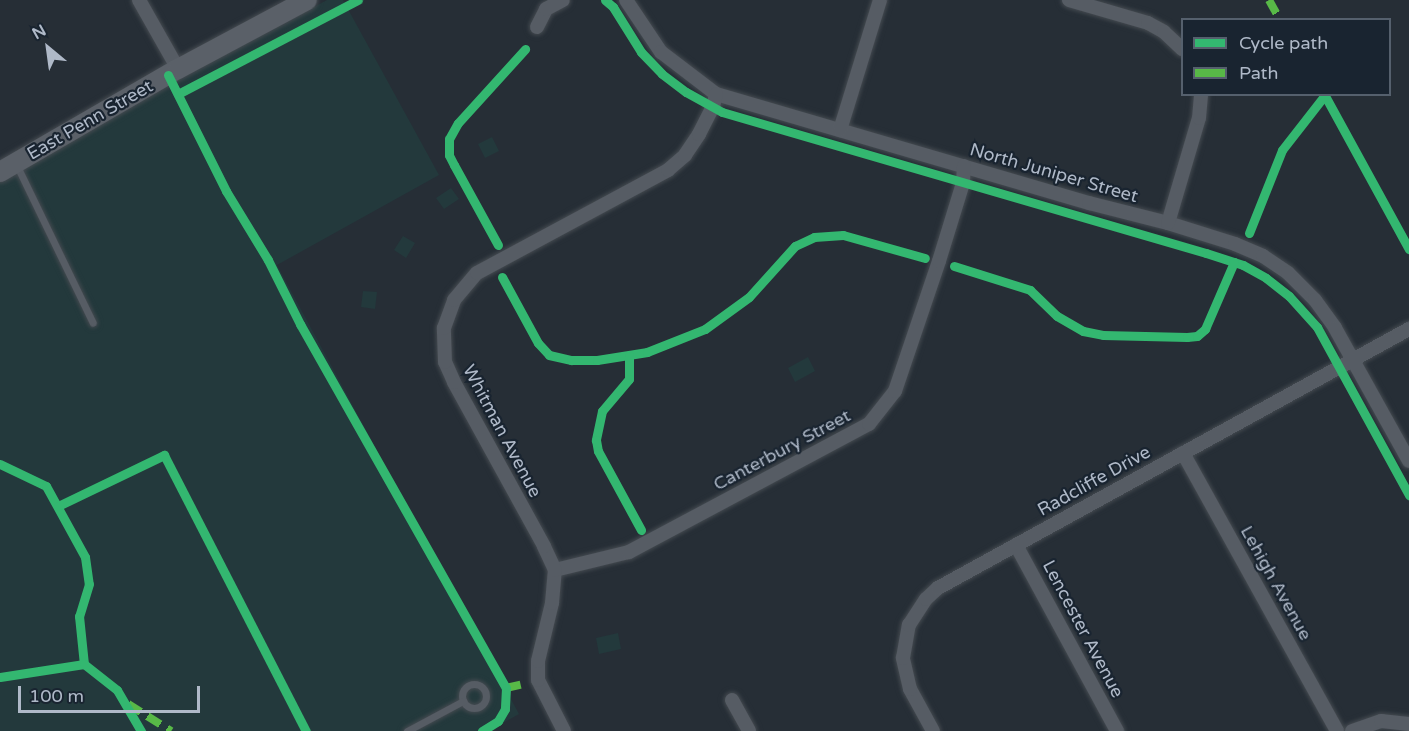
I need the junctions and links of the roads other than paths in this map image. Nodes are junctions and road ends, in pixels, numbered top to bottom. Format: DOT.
graph roads {
  1 [pos="140,0"];
  2 [pos="307,0"];
  3 [pos="562,0"];
  4 [pos="626,0"];
  5 [pos="880,0"];
  6 [pos="1069,0"];
  7 [pos="537,27"];
  8 [pos="1181,48"];
  9 [pos="178,69"];
  10 [pos="716,94"];
  11 [pos="1200,96"];
  12 [pos="840,130"];
  13 [pos="964,166"];
  14 [pos="8,167"];
  15 [pos="1168,224"];
  16 [pos="93,323"];
  17 [pos="1409,329"];
  18 [pos="1353,359"];
  19 [pos="1183,453"];
  20 [pos="1409,461"];
  21 [pos="1016,544"];
  22 [pos="555,570"];
  23 [pos="732,700"];
  24 [pos="463,701"];
  25 [pos="1409,724"];
  26 [pos="407,731"];
  27 [pos="564,731"];
  28 [pos="749,731"];
  29 [pos="933,731"];
  30 [pos="1118,731"];
  31 [pos="1337,731"];
  32 [pos="1352,731"];
  1 -- 9 [label="street"];
  2 -- 9 [label="street, East Penn Street"];
  3 -- 7 [label="street"];
  4 -- 10 [label="street, North Juniper Street"];
  5 -- 12 [label="street"];
  6 -- 8 [label="street"];
  9 -- 14 [label="street, East Penn Street"];
  10 -- 12 [label="street, North Juniper Street"];
  10 -- 22 [label="street, Whitman Avenue"];
  11 -- 15 [label="street"];
  12 -- 13 [label="street, North Juniper Street"];
  13 -- 15 [label="street, North Juniper Street"];
  13 -- 22 [label="street, Canterbury Street"];
  14 -- 16 [label="lane"];
  15 -- 18 [label="street, North Juniper Street"];
  17 -- 18 [label="street, Radcliffe Drive"];
  18 -- 19 [label="street, Radcliffe Drive"];
  18 -- 20 [label="street, North Juniper Street"];
  19 -- 21 [label="street, Radcliffe Drive"];
  19 -- 31 [label="street, Lehigh Avenue"];
  21 -- 29 [label="street, Radcliffe Drive"];
  21 -- 30 [label="street, Lencester Avenue"];
  22 -- 27 [label="street"];
  23 -- 28 [label="street"];
  24 -- 26 [label="lane"];
  25 -- 32 [label="street"];
}
